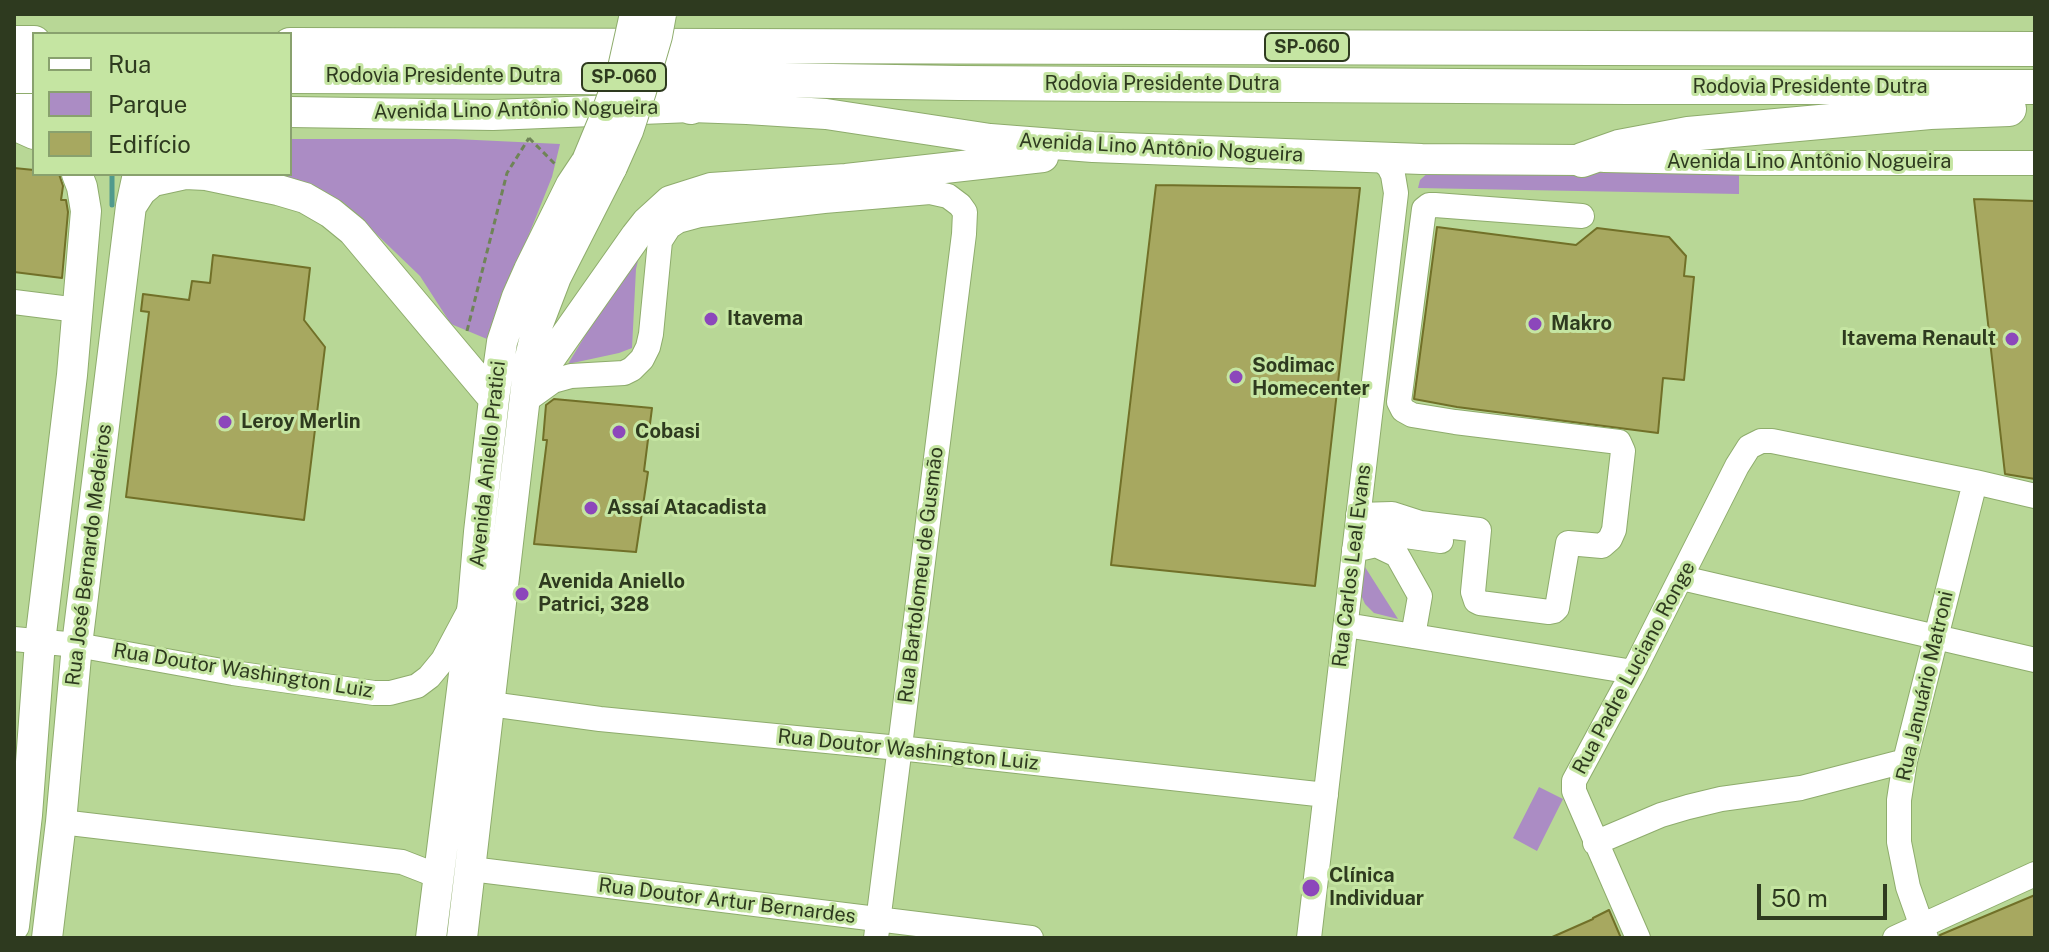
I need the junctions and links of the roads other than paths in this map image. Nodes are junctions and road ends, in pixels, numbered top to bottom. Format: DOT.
graph roads {
  1 [pos="635,14"];
  2 [pos="661,14"];
  3 [pos="292,45"];
  4 [pos="2035,49"];
  5 [pos="292,76"];
  6 [pos="959,83"];
  7 [pos="2035,87"];
  8 [pos="2035,106"];
  9 [pos="691,107"];
  10 [pos="292,112"];
  11 [pos="1093,147"];
  12 [pos="1379,157"];
  13 [pos="1422,159"];
  14 [pos="1582,160"];
  15 [pos="2035,163"];
  16 [pos="585,164"];
  17 [pos="78,176"];
  18 [pos="138,176"];
  19 [pos="176,176"];
  20 [pos="211,176"];
  21 [pos="1396,193"];
  22 [pos="131,206"];
  23 [pos="1582,216"];
  24 [pos="14,302"];
  25 [pos="78,310"];
  26 [pos="72,375"];
  27 [pos="110,377"];
  28 [pos="524,398"];
  29 [pos="494,399"];
  30 [pos="1975,482"];
  31 [pos="1361,490"];
  32 [pos="2035,496"];
  33 [pos="1392,514"];
  34 [pos="1356,531"];
  35 [pos="1478,538"];
  36 [pos="1682,578"];
  37 [pos="473,602"];
  38 [pos="1346,625"];
  39 [pos="1413,636"];
  40 [pos="1935,637"];
  41 [pos="27,640"];
  42 [pos="77,645"];
  43 [pos="2035,660"];
  44 [pos="1633,672"];
  45 [pos="490,704"];
  46 [pos="899,748"];
  47 [pos="1905,761"];
  48 [pos="1326,795"];
  49 [pos="20,815"];
  50 [pos="61,822"];
  51 [pos="442,842"];
  52 [pos="1595,843"];
  53 [pos="402,862"];
  54 [pos="471,869"];
  55 [pos="2035,874"];
  56 [pos="438,876"];
  57 [pos="14,926"];
  58 [pos="878,929"];
  59 [pos="1923,932"];
  60 [pos="47,938"];
  61 [pos="431,938"];
  62 [pos="462,938"];
  63 [pos="1031,938"];
  64 [pos="1309,938"];
  65 [pos="1638,938"];
  66 [pos="1895,938"];
  1 -- 16 [label="main road, Avenida Aniello Pratici, bridge"];
  2 -- 16 [label="main road, Avenida Aniello Pratici, bridge"];
  3 -- 4 [label="highway, Rodovia Presidente Dutra / SP-060"];
  5 -- 6 [label="highway, Rodovia Presidente Dutra / SP-060"];
  6 -- 7 [label="highway, Rodovia Presidente Dutra / SP-060"];
  6 -- 9 [label="highway"];
  8 -- 14 [label="highway"];
  9 -- 10 [label="main road, Avenida Lino Antônio Nogueira"];
  9 -- 11 [label="main road, Avenida Lino Antônio Nogueira"];
  11 -- 12 [label="main road, Avenida Lino Antônio Nogueira"];
  11 -- 28 [label="main road"];
  12 -- 13 [label="main road, Avenida Lino Antônio Nogueira"];
  12 -- 21 [label="street"];
  13 -- 14 [label="main road, Avenida Lino Antônio Nogueira"];
  13 -- 21 [label="street, Rua Carlos Leal Evans"];
  14 -- 15 [label="street, Avenida Lino Antônio Nogueira"];
  16 -- 28 [label="main road, Avenida Aniello Pratici"];
  16 -- 29 [label="main road, Avenida Aniello Pratici"];
  17 -- 25 [label="main road, Rua José Bernardo Medeiros"];
  18 -- 22 [label="main road, Rua José Bernardo Medeiros"];
  19 -- 22 [label="main road"];
  20 -- 29 [label="main road"];
  21 -- 31 [label="street, Rua Carlos Leal Evans"];
  22 -- 27 [label="main road, Rua José Bernardo Medeiros"];
  23 -- 35 [label="street"];
  24 -- 25 [label="street"];
  25 -- 26 [label="main road, Rua José Bernardo Medeiros"];
  26 -- 27 [label="main road"];
  26 -- 41 [label="main road, Rua José Bernardo Medeiros"];
  27 -- 42 [label="main road, Rua José Bernardo Medeiros"];
  28 -- 45 [label="main road, Avenida Aniello Pratici"];
  28 -- 46 [label="street, Rua Bartolomeu de Gusmão"];
  29 -- 37 [label="main road, Avenida Aniello Pratici"];
  30 -- 32 [label="street"];
  30 -- 36 [label="street, Rua Padre Luciano Ronge"];
  30 -- 40 [label="street, Rua Januário Matroni"];
  31 -- 33 [label="street"];
  31 -- 34 [label="street, Rua Carlos Leal Evans"];
  33 -- 34 [label="street"];
  33 -- 35 [label="street"];
  34 -- 35 [label="street"];
  34 -- 38 [label="street, Rua Carlos Leal Evans"];
  34 -- 39 [label="street"];
  36 -- 40 [label="street"];
  36 -- 44 [label="street, Rua Padre Luciano Ronge"];
  37 -- 42 [label="street, Rua Doutor Washington Luiz"];
  37 -- 51 [label="main road, Avenida Aniello Pratici"];
  38 -- 39 [label="street"];
  38 -- 48 [label="street, Rua Carlos Leal Evans"];
  39 -- 44 [label="street"];
  40 -- 43 [label="street"];
  40 -- 47 [label="street, Rua Januário Matroni"];
  41 -- 42 [label="street, Rua Doutor Washington Luiz"];
  41 -- 49 [label="main road, Rua José Bernardo Medeiros"];
  42 -- 50 [label="main road, Rua José Bernardo Medeiros"];
  44 -- 52 [label="street, Rua Padre Luciano Ronge"];
  45 -- 46 [label="street, Rua Doutor Washington Luiz"];
  45 -- 54 [label="main road, Avenida Aniello Pratici"];
  46 -- 48 [label="street, Rua Doutor Washington Luiz"];
  46 -- 58 [label="street, Rua Bartolomeu de Gusmão"];
  47 -- 52 [label="street"];
  47 -- 59 [label="street, Rua Januário Matroni"];
  48 -- 64 [label="street, Rua Carlos Leal Evans"];
  49 -- 57 [label="main road, Rua José Bernardo Medeiros"];
  50 -- 53 [label="street"];
  50 -- 60 [label="main road, Rua José Bernardo Medeiros"];
  51 -- 53 [label="street"];
  51 -- 56 [label="main road, Avenida Aniello Pratici"];
  52 -- 65 [label="street, Rua Padre Luciano Ronge"];
  53 -- 56 [label="street"];
  54 -- 58 [label="street, Rua Doutor Artur Bernardes"];
  54 -- 62 [label="main road, Avenida Aniello Pratici"];
  55 -- 59 [label="street"];
  56 -- 61 [label="main road, Avenida Aniello Pratici"];
  58 -- 63 [label="street, Rua Doutor Artur Bernardes"];
  59 -- 66 [label="street"];
}
